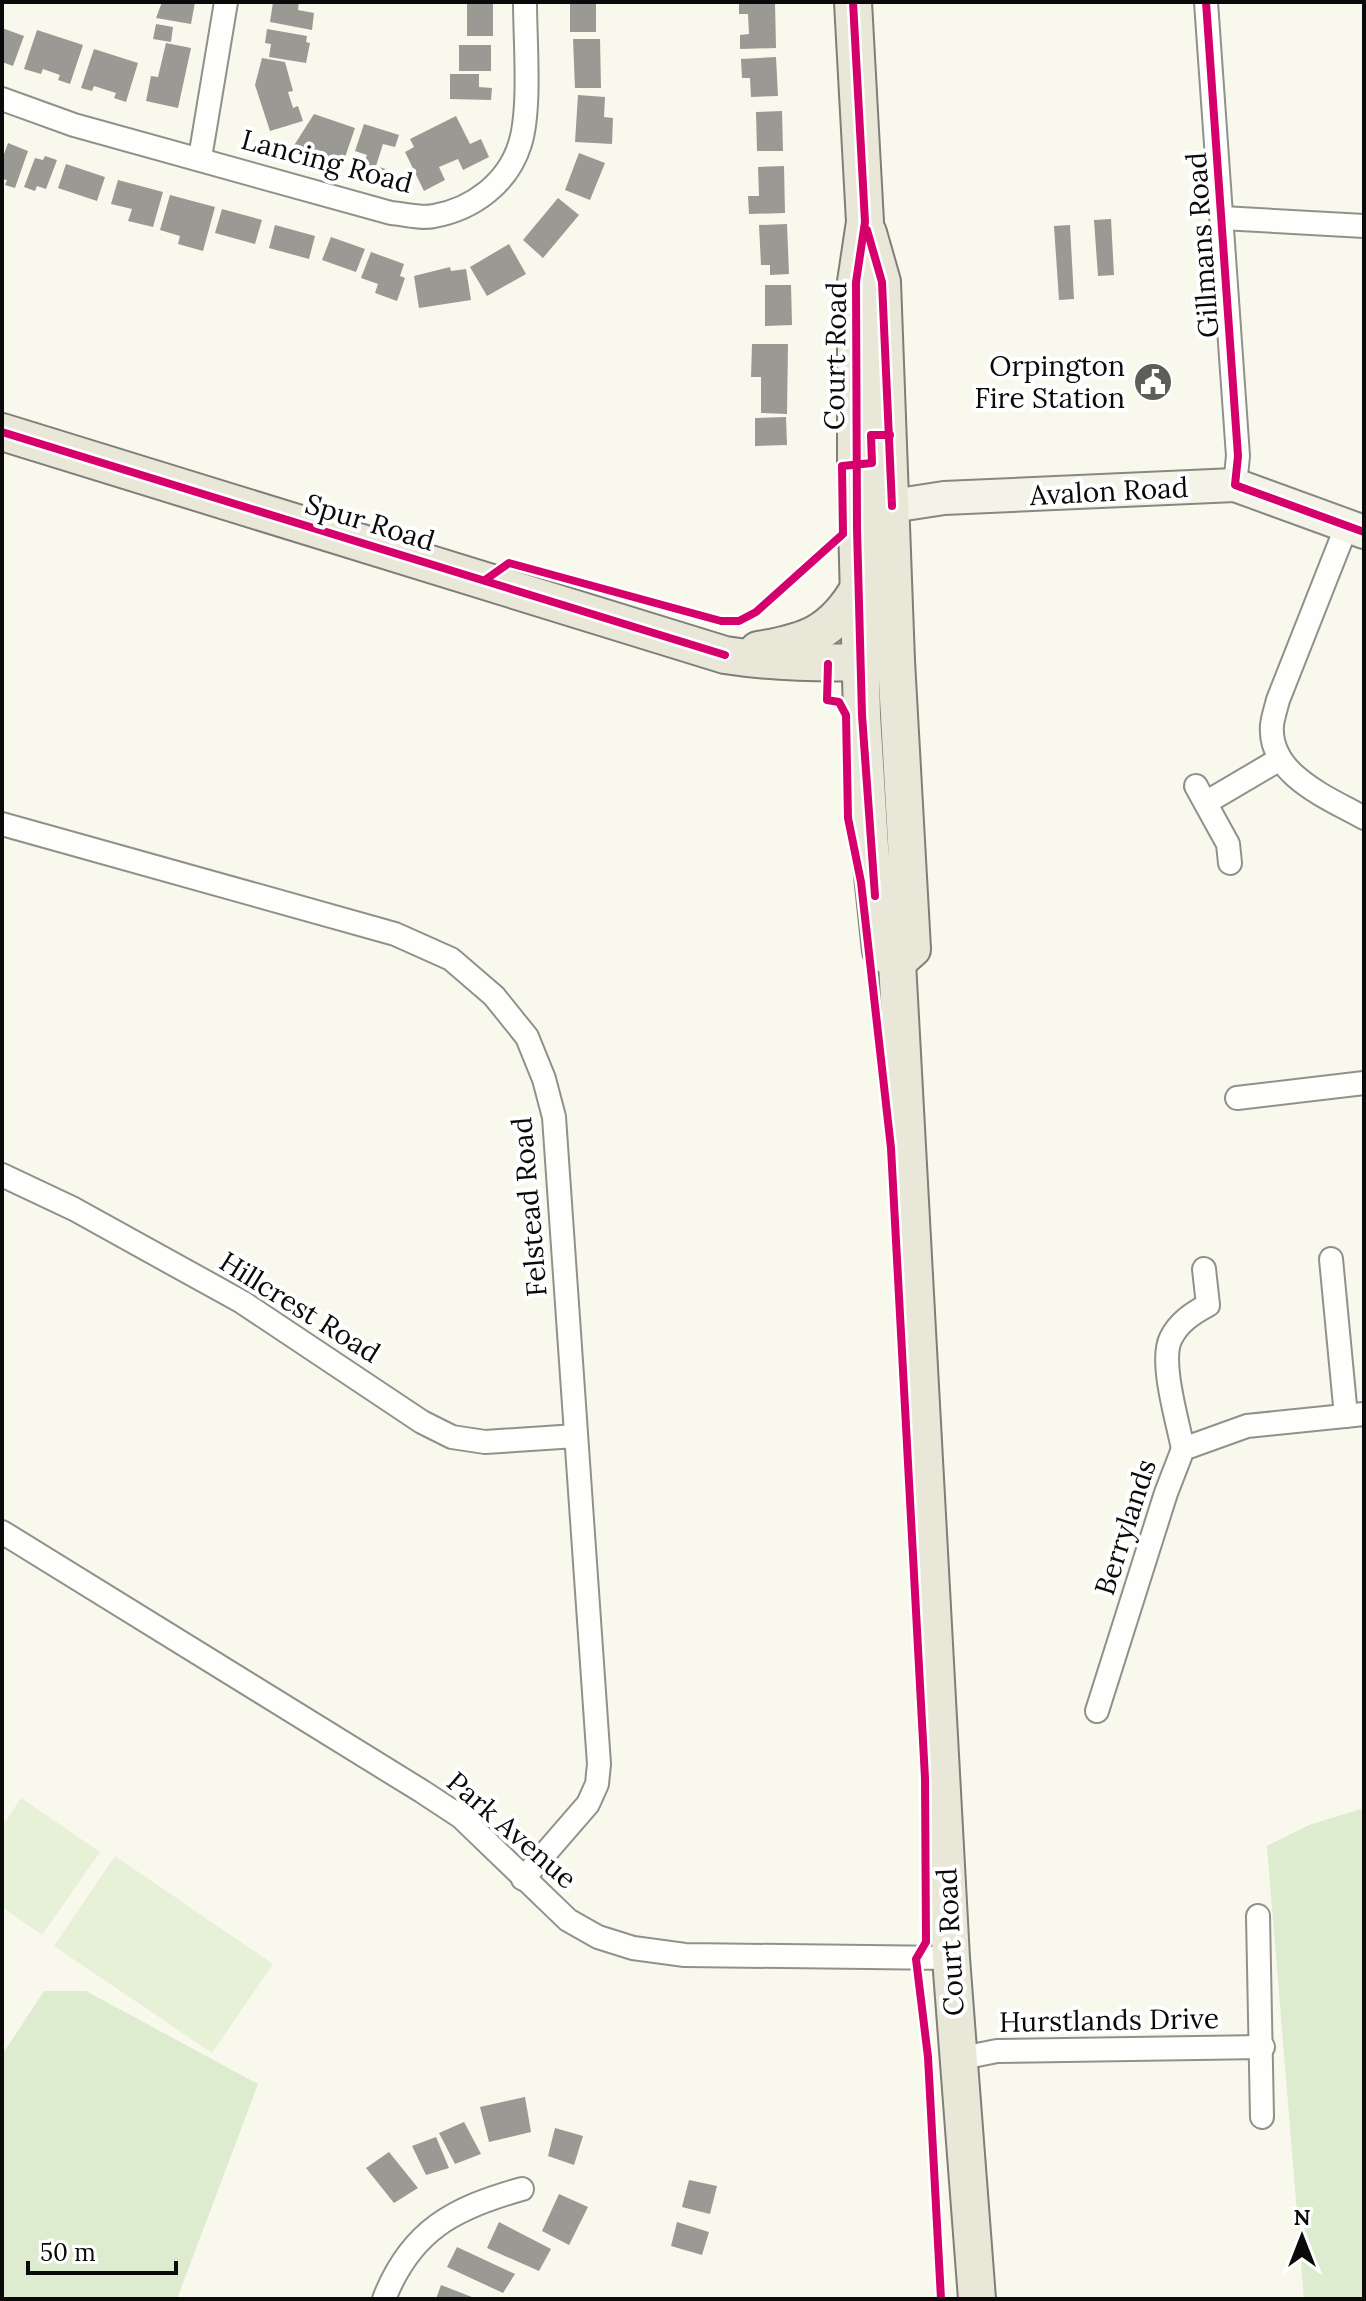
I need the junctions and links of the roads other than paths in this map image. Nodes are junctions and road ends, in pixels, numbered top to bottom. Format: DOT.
graph roads {
  1 [pos="226,2"];
  2 [pos="525,2"];
  3 [pos="853,2"];
  4 [pos="1206,2"];
  5 [pos="2,99"];
  6 [pos="200,158"];
  7 [pos="1222,218"];
  8 [pos="865,222"];
  9 [pos="1364,226"];
  10 [pos="2,432"];
  11 [pos="1235,485"];
  12 [pos="892,506"];
  13 [pos="1356,528"];
  14 [pos="857,529"];
  15 [pos="859,588"];
  16 [pos="725,655"];
  17 [pos="878,662"];
  18 [pos="1280,759"];
  19 [pos="1364,818"];
  20 [pos="2,824"];
  21 [pos="1230,863"];
  22 [pos="1364,1083"];
  23 [pos="1237,1098"];
  24 [pos="2,1175"];
  25 [pos="1331,1259"];
  26 [pos="1204,1269"];
  27 [pos="1355,1415"];
  28 [pos="576,1436"];
  29 [pos="1183,1449"];
  30 [pos="2,1532"];
  31 [pos="1097,1711"];
  32 [pos="523,1879"];
  33 [pos="1258,1916"];
  34 [pos="951,1958"];
  35 [pos="1263,2047"];
  36 [pos="957,2059"];
  37 [pos="1262,2117"];
  38 [pos="522,2189"];
  39 [pos="384,2299"];
  40 [pos="977,2299"];
  1 -- 6 [label="street"];
  2 -- 6 [label="street, Lancing Road"];
  3 -- 8 [label="main road, Court Road"];
  4 -- 7 [label="street, Gillmans Road"];
  5 -- 6 [label="street, Lancing Road"];
  7 -- 9 [label="street"];
  7 -- 11 [label="street, Gillmans Road"];
  8 -- 12 [label="main road, Court Road"];
  8 -- 14 [label="main road, Court Road"];
  10 -- 16 [label="main road, Spur Road"];
  11 -- 12 [label="street, Avalon Road"];
  11 -- 13 [label="street, Avalon Road"];
  12 -- 14 [label="street, Avalon Road"];
  12 -- 17 [label="main road, Court Road"];
  13 -- 18 [label="street"];
  14 -- 15 [label="main road, Court Road"];
  15 -- 16 [label="main road"];
  15 -- 17 [label="main road, Court Road"];
  16 -- 17 [label="main road, Spur Road"];
  17 -- 34 [label="main road, Court Road"];
  18 -- 19 [label="street"];
  18 -- 21 [label="street"];
  20 -- 28 [label="street, Felstead Road"];
  22 -- 23 [label="street"];
  24 -- 28 [label="street, Hillcrest Road"];
  25 -- 27 [label="street"];
  26 -- 29 [label="street"];
  27 -- 29 [label="street, Berrylands"];
  28 -- 32 [label="street, Felstead Road"];
  29 -- 31 [label="street, Berrylands"];
  30 -- 32 [label="street, Park Avenue"];
  32 -- 34 [label="street, Park Avenue"];
  33 -- 35 [label="street"];
  34 -- 36 [label="main road, Court Road"];
  35 -- 36 [label="street, Hurstlands Drive"];
  35 -- 37 [label="street"];
  36 -- 40 [label="main road, Court Road"];
  38 -- 39 [label="street"];
}
